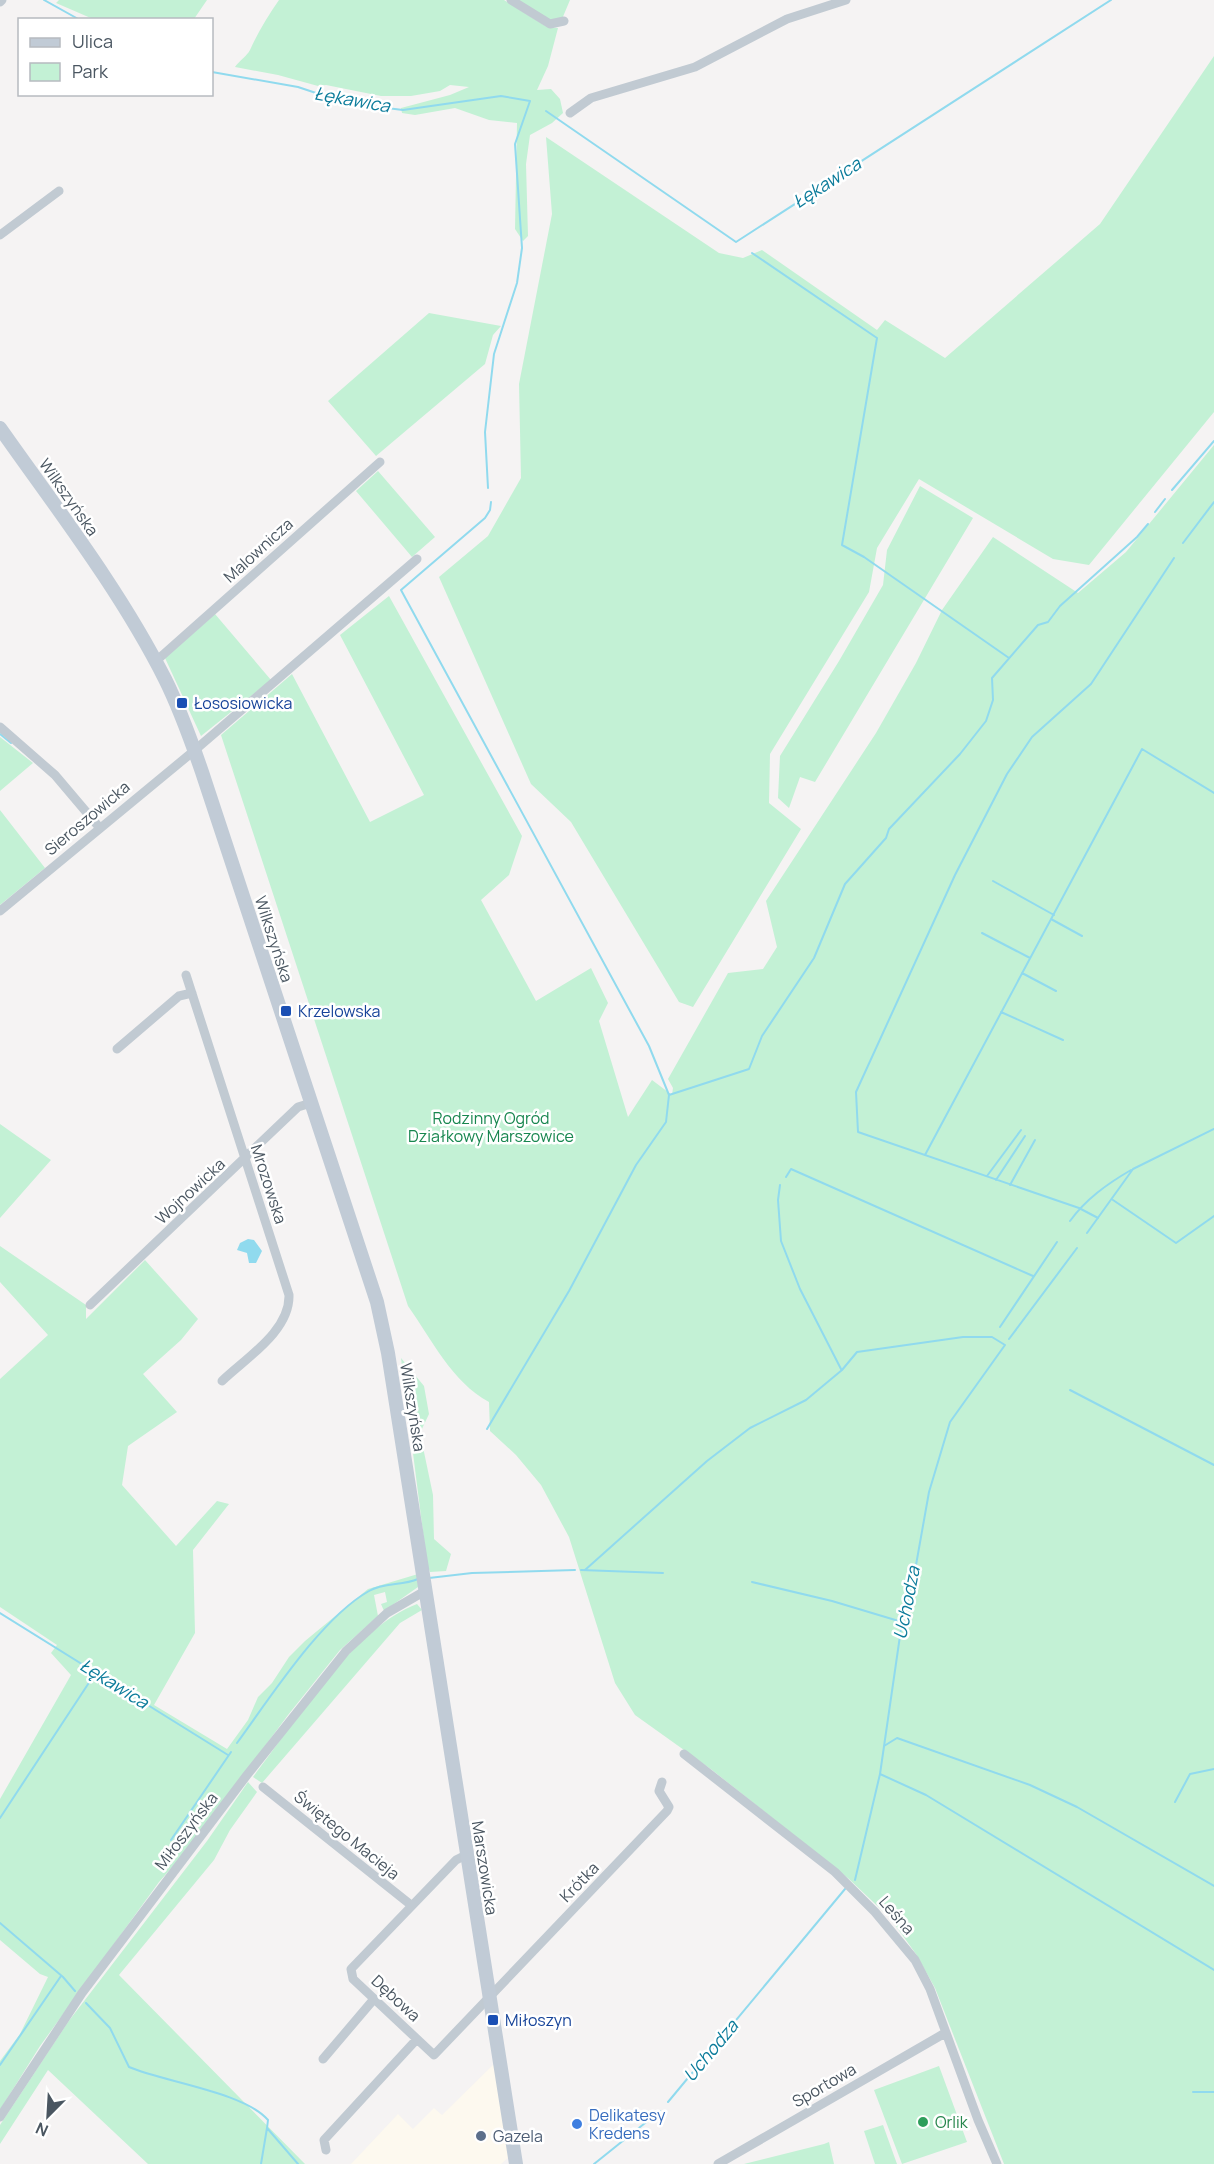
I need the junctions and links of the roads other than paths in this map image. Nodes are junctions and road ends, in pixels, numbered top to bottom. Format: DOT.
graph roads {
  1 [pos="511,0"];
  2 [pos="846,0"];
  3 [pos="564,21"];
  4 [pos="570,113"];
  5 [pos="59,191"];
  6 [pos="0,235"];
  7 [pos="0,428"];
  8 [pos="380,462"];
  9 [pos="417,559"];
  10 [pos="156,661"];
  11 [pos="0,727"];
  12 [pos="195,750"];
  13 [pos="99,827"];
  14 [pos="0,911"];
  15 [pos="186,975"];
  16 [pos="192,993"];
  17 [pos="117,1049"];
  18 [pos="311,1103"];
  19 [pos="245,1160"];
  20 [pos="90,1305"];
  21 [pos="222,1381"];
  22 [pos="423,1576"];
  23 [pos="425,1592"];
  24 [pos="684,1754"];
  25 [pos="662,1782"];
  26 [pos="263,1787"];
  27 [pos="466,1855"];
  28 [pos="411,1905"];
  29 [pos="375,1999"];
  30 [pos="489,1999"];
  31 [pos="945,2032"];
  32 [pos="417,2039"];
  33 [pos="323,2059"];
  34 [pos="0,2116"];
  35 [pos="326,2150"];
  36 [pos="516,2164"];
  37 [pos="718,2164"];
  38 [pos="997,2164"];
  1 -- 3 [label="street"];
  2 -- 4 [label="street"];
  5 -- 6 [label="street"];
  7 -- 10 [label="street, Wilkszyńska"];
  8 -- 10 [label="street, Malownicza"];
  9 -- 12 [label="street"];
  10 -- 12 [label="street, Wilkszyńska"];
  11 -- 13 [label="street"];
  12 -- 13 [label="street, Sieroszowicka"];
  12 -- 18 [label="street, Wilkszyńska"];
  13 -- 14 [label="street, Sieroszowicka"];
  15 -- 16 [label="street, Mrozowska"];
  16 -- 17 [label="street"];
  16 -- 19 [label="street, Mrozowska"];
  18 -- 19 [label="street, Wojnowicka"];
  18 -- 22 [label="street, Wilkszyńska"];
  19 -- 20 [label="street, Wojnowicka"];
  19 -- 21 [label="street, Mrozowska"];
  22 -- 23 [label="street, Marszowicka"];
  23 -- 27 [label="street, Marszowicka"];
  23 -- 34 [label="street, Miłoszyńska"];
  24 -- 31 [label="street, Leśna"];
  25 -- 30 [label="street, Krótka"];
  26 -- 28 [label="street, Świętego Macieja"];
  27 -- 28 [label="street, Dębowa"];
  27 -- 30 [label="street, Marszowicka"];
  28 -- 29 [label="street, Dębowa"];
  29 -- 32 [label="street, Dębowa"];
  29 -- 33 [label="street"];
  30 -- 32 [label="street, Dębowa"];
  30 -- 36 [label="street, Marszowicka"];
  31 -- 37 [label="street, Sportowa"];
  31 -- 38 [label="street, Leśna"];
  32 -- 35 [label="street"];
}
